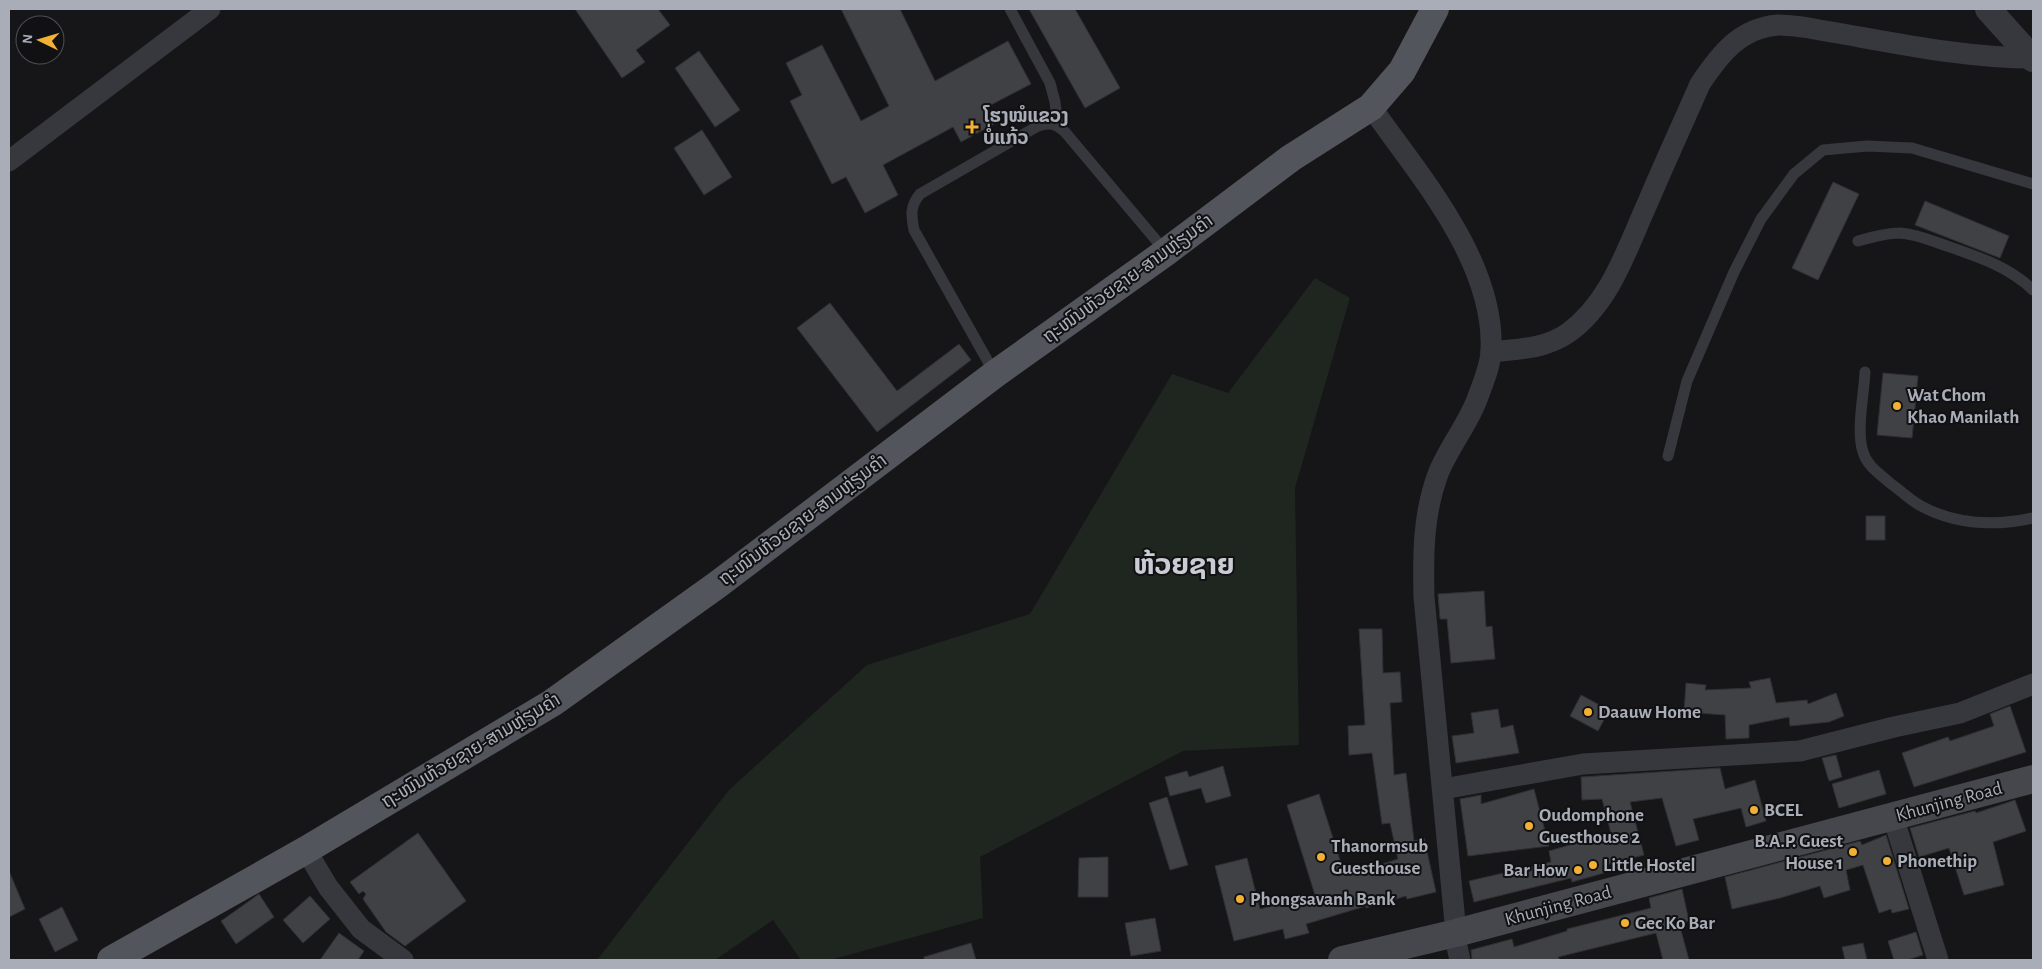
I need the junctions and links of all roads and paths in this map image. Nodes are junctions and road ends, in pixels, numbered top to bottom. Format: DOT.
graph roads {
  1 [pos="210,9"];
  2 [pos="1010,9"];
  3 [pos="1435,9"];
  4 [pos="1988,9"];
  5 [pos="2033,60"];
  6 [pos="1371,107"];
  7 [pos="1058,125"];
  8 [pos="9,161"];
  9 [pos="2033,184"];
  10 [pos="1858,241"];
  11 [pos="1166,252"];
  12 [pos="2033,290"];
  13 [pos="1491,352"];
  14 [pos="1865,372"];
  15 [pos="995,374"];
  16 [pos="1668,456"];
  17 [pos="2033,518"];
  18 [pos="2033,684"];
  19 [pos="2033,779"];
  20 [pos="1443,789"];
  21 [pos="1893,817"];
  22 [pos="306,850"];
  23 [pos="1455,933"];
  24 [pos="111,960"];
  25 [pos="403,960"];
  26 [pos="1342,960"];
  27 [pos="1460,960"];
  28 [pos="1938,960"];
  1 -- 8 [label="street"];
  2 -- 7 [label="lane"];
  3 -- 6 [label="main road, ຖະໜົນຫ້ວຍຊາຍ-ສາມຫຼ່ຽມຄຳ"];
  4 -- 5 [label="street"];
  5 -- 13 [label="street"];
  6 -- 11 [label="main road, ຖະໜົນຫ້ວຍຊາຍ-ສາມຫຼ່ຽມຄຳ"];
  6 -- 13 [label="street"];
  7 -- 11 [label="lane"];
  7 -- 15 [label="lane"];
  9 -- 16 [label="lane"];
  10 -- 12 [label="lane"];
  11 -- 15 [label="main road, ຖະໜົນຫ້ວຍຊາຍ-ສາມຫຼ່ຽມຄຳ"];
  13 -- 20 [label="street"];
  14 -- 17 [label="lane"];
  15 -- 22 [label="main road, ຖະໜົນຫ້ວຍຊາຍ-ສາມຫຼ່ຽມຄຳ"];
  18 -- 20 [label="street"];
  19 -- 21 [label="main road, Khunjing Road"];
  20 -- 23 [label="street"];
  21 -- 23 [label="main road, Khunjing Road"];
  21 -- 28 [label="street"];
  22 -- 24 [label="main road, ຖະໜົນຫ້ວຍຊາຍ-ສາມຫຼ່ຽມຄຳ"];
  22 -- 25 [label="street"];
  23 -- 26 [label="main road, Khunjing Road"];
  23 -- 27 [label="street"];
}
